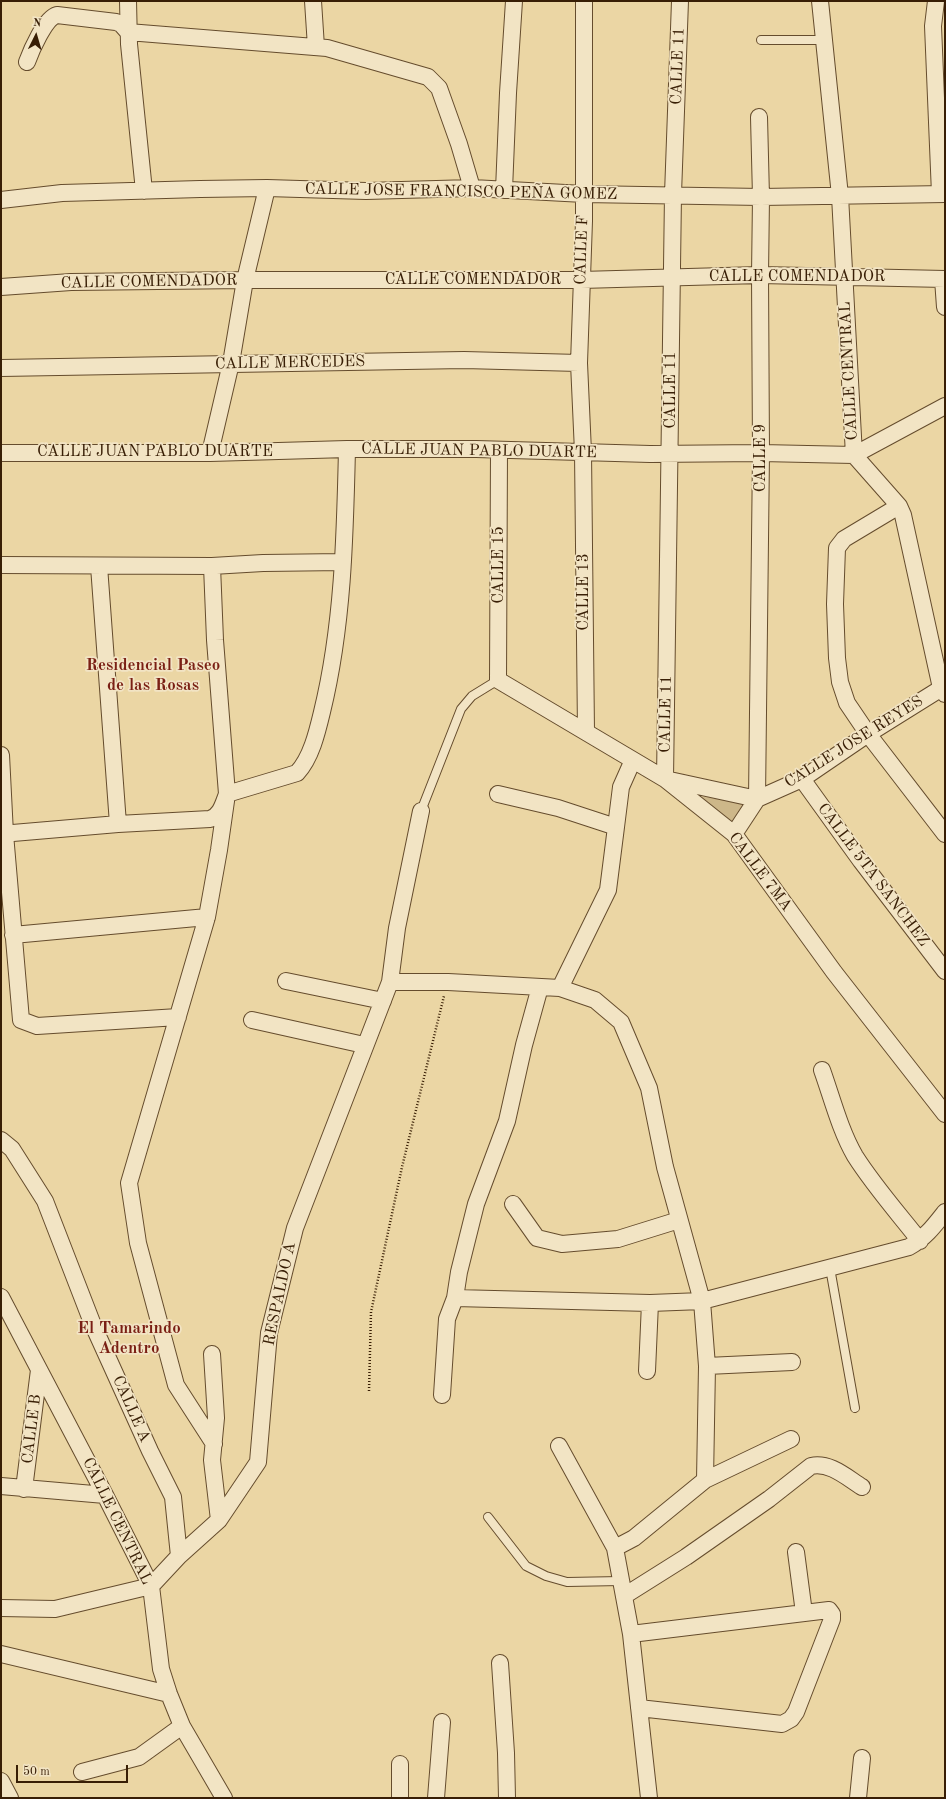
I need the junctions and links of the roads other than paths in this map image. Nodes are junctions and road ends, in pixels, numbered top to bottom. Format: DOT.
graph roads {
  1 [pos="128,1"];
  2 [pos="313,1"];
  3 [pos="514,1"];
  4 [pos="584,1"];
  5 [pos="680,1"];
  6 [pos="820,1"];
  7 [pos="936,1"];
  8 [pos="128,32"];
  9 [pos="761,40"];
  10 [pos="823,40"];
  11 [pos="316,47"];
  12 [pos="27,62"];
  13 [pos="759,117"];
  14 [pos="267,188"];
  15 [pos="472,188"];
  16 [pos="504,190"];
  17 [pos="144,191"];
  18 [pos="584,194"];
  19 [pos="673,194"];
  20 [pos="942,194"];
  21 [pos="840,196"];
  22 [pos="761,197"];
  23 [pos="1,200"];
  24 [pos="760,275"];
  25 [pos="672,277"];
  26 [pos="843,277"];
  27 [pos="944,279"];
  28 [pos="245,280"];
  29 [pos="581,280"];
  30 [pos="1,287"];
  31 [pos="945,307"];
  32 [pos="579,363"];
  33 [pos="231,364"];
  34 [pos="1,368"];
  35 [pos="945,407"];
  36 [pos="348,449"];
  37 [pos="499,450"];
  38 [pos="583,452"];
  39 [pos="1,453"];
  40 [pos="762,453"];
  41 [pos="210,454"];
  42 [pos="671,454"];
  43 [pos="854,455"];
  44 [pos="899,506"];
  45 [pos="343,562"];
  46 [pos="1,565"];
  47 [pos="99,566"];
  48 [pos="212,566"];
  49 [pos="498,680"];
  50 [pos="944,690"];
  51 [pos="586,732"];
  52 [pos="868,734"];
  53 [pos="1,755"];
  54 [pos="633,760"];
  55 [pos="665,779"];
  56 [pos="802,779"];
  57 [pos="227,794"];
  58 [pos="498,794"];
  59 [pos="757,799"];
  60 [pos="421,811"];
  61 [pos="118,824"];
  62 [pos="616,827"];
  63 [pos="3,834"];
  64 [pos="734,834"];
  65 [pos="945,834"];
  66 [pos="207,917"];
  67 [pos="13,935"];
  68 [pos="945,971"];
  69 [pos="286,981"];
  70 [pos="390,982"];
  71 [pos="540,987"];
  72 [pos="560,988"];
  73 [pos="383,1001"];
  74 [pos="178,1017"];
  75 [pos="252,1020"];
  76 [pos="364,1045"];
  77 [pos="822,1070"];
  78 [pos="945,1114"];
  79 [pos="1,1140"];
  80 [pos="513,1204"];
  81 [pos="945,1212"];
  82 [pos="679,1220"];
  83 [pos="920,1241"];
  84 [pos="830,1268"];
  85 [pos="1,1297"];
  86 [pos="455,1298"];
  87 [pos="702,1300"];
  88 [pos="650,1303"];
  89 [pos="212,1354"];
  90 [pos="792,1362"];
  91 [pos="707,1366"];
  92 [pos="39,1370"];
  93 [pos="647,1371"];
  94 [pos="442,1395"];
  95 [pos="855,1408"];
  96 [pos="791,1439"];
  97 [pos="214,1444"];
  98 [pos="559,1446"];
  99 [pos="705,1480"];
  100 [pos="1,1486"];
  101 [pos="862,1487"];
  102 [pos="24,1489"];
  103 [pos="105,1495"];
  104 [pos="488,1518"];
  105 [pos="219,1520"];
  106 [pos="615,1548"];
  107 [pos="796,1552"];
  108 [pos="179,1556"];
  109 [pos="151,1586"];
  110 [pos="622,1589"];
  111 [pos="1,1608"];
  112 [pos="804,1613"];
  113 [pos="631,1634"];
  114 [pos="1,1654"];
  115 [pos="500,1663"];
  116 [pos="169,1694"];
  117 [pos="639,1708"];
  118 [pos="442,1722"];
  119 [pos="182,1726"];
  120 [pos="862,1758"];
  121 [pos="400,1764"];
  122 [pos="82,1772"];
  123 [pos="1,1781"];
  124 [pos="10,1798"];
  125 [pos="224,1798"];
  126 [pos="400,1798"];
  127 [pos="436,1798"];
  128 [pos="507,1798"];
  129 [pos="649,1798"];
  130 [pos="858,1798"];
  1 -- 8 [label="street"];
  2 -- 11 [label="street"];
  3 -- 16 [label="street"];
  4 -- 18 [label="street, CALLE F"];
  5 -- 19 [label="street, CALLE 11"];
  6 -- 10 [label="street, CALLE CENTRAL"];
  7 -- 20 [label="street"];
  8 -- 11 [label="street"];
  8 -- 12 [label="street"];
  8 -- 17 [label="street"];
  9 -- 10 [label="lane"];
  10 -- 21 [label="street, CALLE CENTRAL"];
  11 -- 15 [label="street"];
  13 -- 22 [label="street, CALLE 9"];
  14 -- 15 [label="street, CALLE JOSE FRANCISCO PEÑA GOMEZ"];
  14 -- 17 [label="street, CALLE JOSE FRANCISCO PEÑA GOMEZ"];
  14 -- 28 [label="street"];
  15 -- 16 [label="street, CALLE JOSE FRANCISCO PEÑA GOMEZ"];
  16 -- 18 [label="street, CALLE JOSE FRANCISCO PEÑA GOMEZ"];
  17 -- 23 [label="street, CALLE JOSE FRANCISCO PEÑA GOMEZ"];
  18 -- 19 [label="street, CALLE JOSE FRANCISCO PEÑA GOMEZ"];
  18 -- 29 [label="street, CALLE F"];
  19 -- 22 [label="street, CALLE JOSE FRANCISCO PEÑA GOMEZ"];
  19 -- 25 [label="street, CALLE 11"];
  20 -- 21 [label="street, CALLE JOSE FRANCISCO PEÑA GOMEZ"];
  21 -- 22 [label="street, CALLE JOSE FRANCISCO PEÑA GOMEZ"];
  21 -- 26 [label="street, CALLE CENTRAL"];
  22 -- 24 [label="street, CALLE 9"];
  24 -- 25 [label="street, CALLE COMENDADOR"];
  24 -- 26 [label="street, CALLE COMENDADOR"];
  24 -- 40 [label="street, CALLE 9"];
  25 -- 29 [label="street, CALLE COMENDADOR"];
  25 -- 42 [label="street, CALLE 11"];
  26 -- 27 [label="street, CALLE COMENDADOR"];
  26 -- 43 [label="street, CALLE CENTRAL"];
  27 -- 31 [label="street"];
  28 -- 29 [label="street, CALLE COMENDADOR"];
  28 -- 30 [label="street, CALLE COMENDADOR"];
  28 -- 33 [label="street"];
  29 -- 32 [label="street, CALLE F"];
  32 -- 33 [label="street, CALLE MERCEDES"];
  32 -- 38 [label="street, CALLE F"];
  33 -- 34 [label="street, CALLE MERCEDES"];
  33 -- 41 [label="street"];
  35 -- 43 [label="street, CALLE JUAN PABLO DUARTE"];
  36 -- 37 [label="street, CALLE JUAN PABLO DUARTE"];
  36 -- 41 [label="street, CALLE JUAN PABLO DUARTE"];
  36 -- 45 [label="street"];
  37 -- 38 [label="street, CALLE JUAN PABLO DUARTE"];
  37 -- 49 [label="street, CALLE 15"];
  38 -- 42 [label="street, CALLE JUAN PABLO DUARTE"];
  38 -- 51 [label="street, CALLE 13"];
  39 -- 41 [label="street, CALLE JUAN PABLO DUARTE"];
  40 -- 42 [label="street, CALLE JUAN PABLO DUARTE"];
  40 -- 43 [label="street, CALLE JUAN PABLO DUARTE"];
  40 -- 59 [label="street, CALLE 9"];
  42 -- 55 [label="street, CALLE 11"];
  43 -- 44 [label="street, CALLE CENTRAL"];
  44 -- 50 [label="street, CALLE CENTRAL"];
  44 -- 52 [label="street"];
  45 -- 48 [label="street"];
  45 -- 57 [label="street"];
  46 -- 47 [label="street"];
  47 -- 48 [label="street"];
  47 -- 61 [label="street"];
  48 -- 57 [label="street"];
  49 -- 51 [label="street, CALLE 7MA"];
  49 -- 60 [label="lane"];
  50 -- 52 [label="street, CALLE JOSE REYES"];
  51 -- 54 [label="street, CALLE 7MA"];
  52 -- 56 [label="street, CALLE JOSE REYES"];
  52 -- 65 [label="street"];
  53 -- 63 [label="street"];
  54 -- 55 [label="street, CALLE 7MA"];
  54 -- 62 [label="street"];
  55 -- 59 [label="street"];
  55 -- 64 [label="street, CALLE 7MA"];
  56 -- 59 [label="street, CALLE JOSE REYES"];
  56 -- 68 [label="street, CALLE 5TA SANCHEZ"];
  57 -- 61 [label="street"];
  57 -- 66 [label="street"];
  58 -- 62 [label="street"];
  59 -- 64 [label="street"];
  60 -- 70 [label="street, RESPALDO A"];
  61 -- 63 [label="street"];
  62 -- 72 [label="street"];
  63 -- 67 [label="street"];
  64 -- 78 [label="street, CALLE 7MA"];
  66 -- 67 [label="street"];
  66 -- 74 [label="street"];
  67 -- 74 [label="street"];
  69 -- 73 [label="street"];
  70 -- 71 [label="street"];
  70 -- 73 [label="street, RESPALDO A"];
  71 -- 72 [label="street"];
  71 -- 86 [label="street"];
  72 -- 82 [label="street"];
  73 -- 76 [label="street, RESPALDO A"];
  74 -- 97 [label="street"];
  75 -- 76 [label="street"];
  76 -- 105 [label="street, RESPALDO A"];
  77 -- 83 [label="street"];
  79 -- 108 [label="street, CALLE A"];
  80 -- 82 [label="street"];
  81 -- 83 [label="street"];
  82 -- 87 [label="street"];
  83 -- 84 [label="street"];
  84 -- 87 [label="street"];
  84 -- 95 [label="lane"];
  85 -- 92 [label="street, CALLE CENTRAL"];
  86 -- 88 [label="street"];
  86 -- 94 [label="street"];
  87 -- 88 [label="street"];
  87 -- 91 [label="street"];
  88 -- 93 [label="street"];
  89 -- 97 [label="street"];
  90 -- 91 [label="street"];
  91 -- 99 [label="street"];
  92 -- 102 [label="street, CALLE B"];
  92 -- 103 [label="street, CALLE CENTRAL"];
  96 -- 99 [label="street"];
  97 -- 105 [label="street"];
  98 -- 106 [label="street"];
  99 -- 106 [label="street"];
  100 -- 102 [label="street"];
  101 -- 110 [label="street"];
  102 -- 103 [label="street"];
  103 -- 109 [label="street, CALLE CENTRAL"];
  104 -- 110 [label="lane"];
  105 -- 108 [label="street, RESPALDO A"];
  106 -- 110 [label="street"];
  107 -- 112 [label="street"];
  108 -- 109 [label="street, RESPALDO A"];
  109 -- 111 [label="street"];
  109 -- 116 [label="street, CALLE CENTRAL"];
  110 -- 113 [label="street"];
  112 -- 113 [label="street"];
  112 -- 117 [label="street"];
  113 -- 117 [label="street"];
  114 -- 116 [label="street"];
  115 -- 128 [label="street"];
  116 -- 119 [label="street, CALLE CENTRAL"];
  117 -- 129 [label="street"];
  118 -- 127 [label="street"];
  119 -- 122 [label="street"];
  119 -- 125 [label="street, CALLE CENTRAL"];
  120 -- 130 [label="street"];
  121 -- 126 [label="street"];
  123 -- 124 [label="street"];
}
